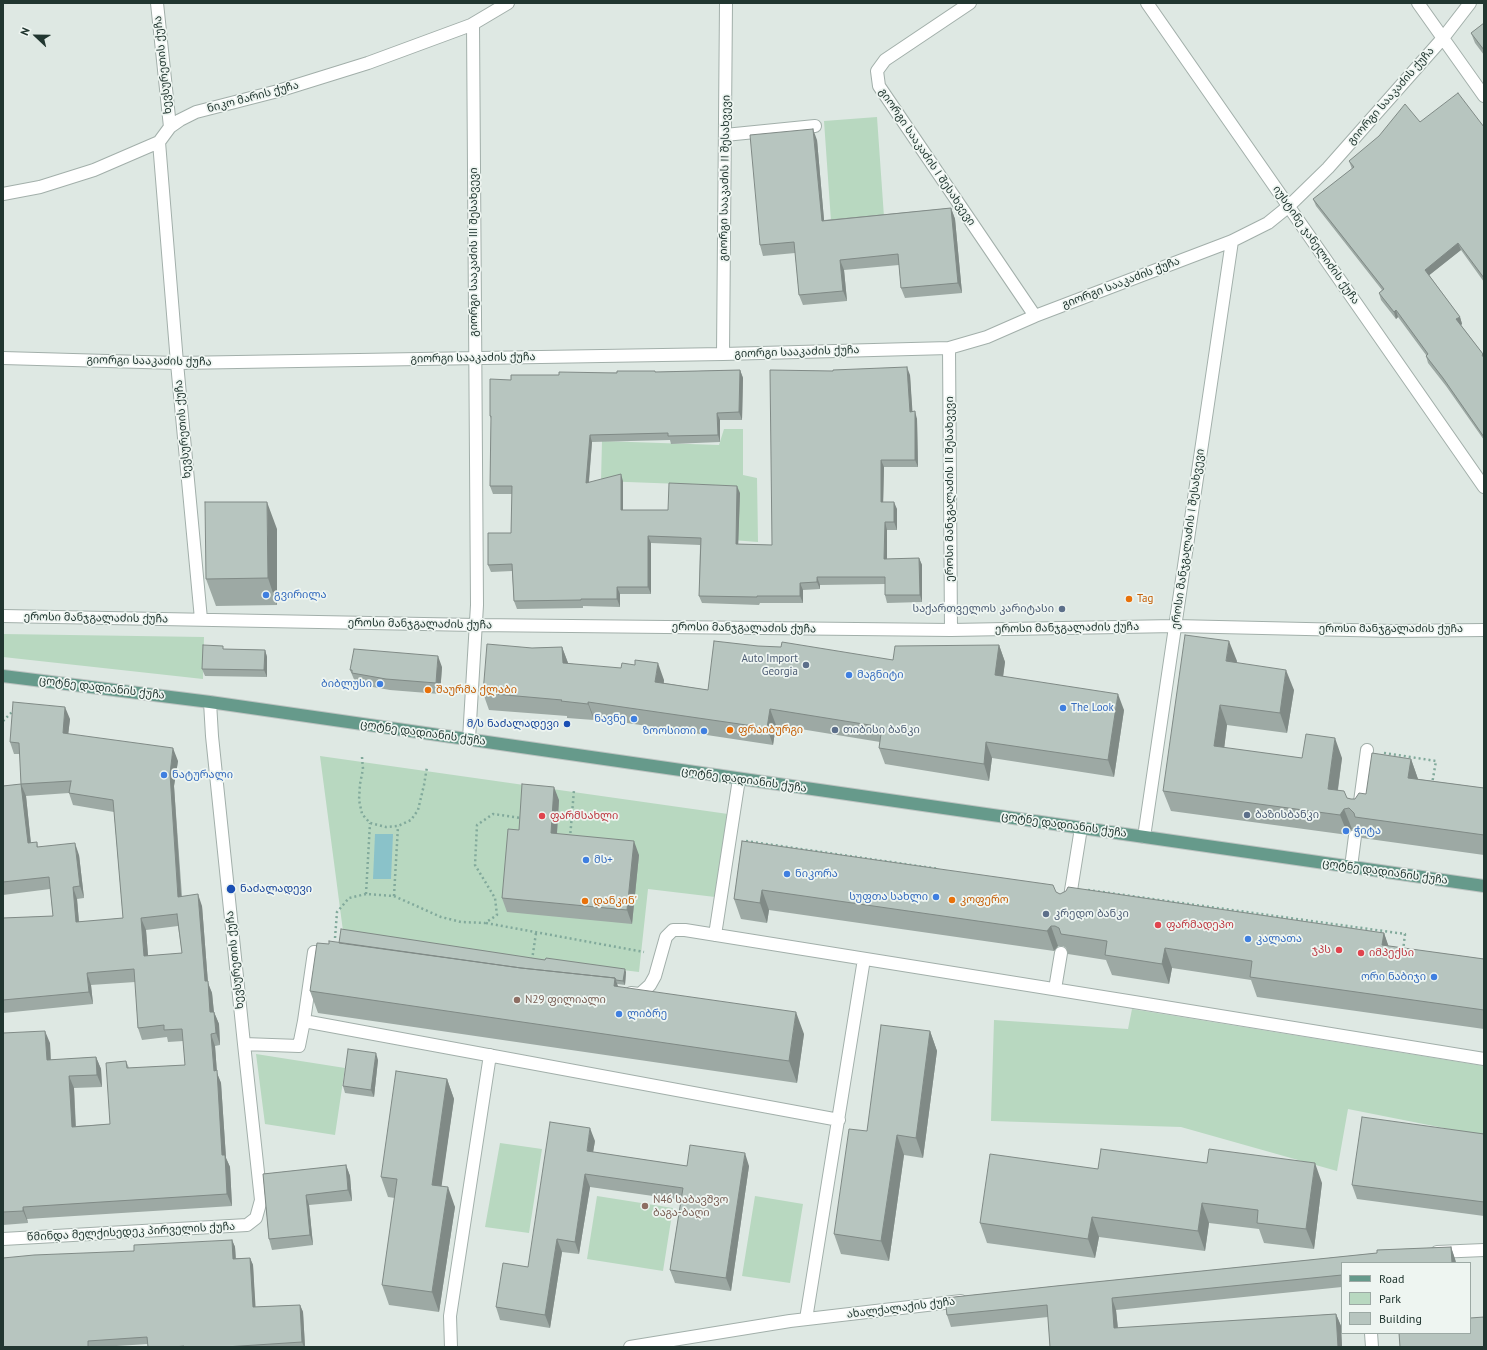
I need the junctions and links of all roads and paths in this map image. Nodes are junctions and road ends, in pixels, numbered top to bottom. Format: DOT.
graph roads {
  1 [pos="157,3"];
  2 [pos="508,3"];
  3 [pos="726,3"];
  4 [pos="970,3"];
  5 [pos="1147,3"];
  6 [pos="1418,3"];
  7 [pos="1470,3"];
  8 [pos="473,24"];
  9 [pos="1443,38"];
  10 [pos="1484,96"];
  11 [pos="815,126"];
  12 [pos="170,127"];
  13 [pos="726,135"];
  14 [pos="159,142"];
  15 [pos="3,194"];
  16 [pos="1289,206"];
  17 [pos="1232,241"];
  18 [pos="1035,316"];
  19 [pos="949,348"];
  20 [pos="723,354"];
  21 [pos="3,358"];
  22 [pos="475,358"];
  23 [pos="177,362"];
  24 [pos="1484,487"];
  25 [pos="3,616"];
  26 [pos="201,619"];
  27 [pos="476,625"];
  28 [pos="1175,626"];
  29 [pos="951,630"];
  30 [pos="1484,630"];
  31 [pos="3,676"];
  32 [pos="210,702"];
  33 [pos="18,706"];
  34 [pos="3,721"];
  35 [pos="469,740"];
  36 [pos="1367,750"];
  37 [pos="362,757"];
  38 [pos="427,767"];
  39 [pos="738,779"];
  40 [pos="574,790"];
  41 [pos="1431,790"];
  42 [pos="1359,812"];
  43 [pos="370,823"];
  44 [pos="521,824"];
  45 [pos="398,826"];
  46 [pos="1081,828"];
  47 [pos="1355,836"];
  48 [pos="1144,837"];
  49 [pos="730,839"];
  50 [pos="570,841"];
  51 [pos="1351,867"];
  52 [pos="940,869"];
  53 [pos="1484,886"];
  54 [pos="1072,888"];
  55 [pos="366,894"];
  56 [pos="394,896"];
  57 [pos="1068,906"];
  58 [pos="485,923"];
  59 [pos="536,933"];
  60 [pos="715,935"];
  61 [pos="1061,952"];
  62 [pos="1402,953"];
  63 [pos="661,955"];
  64 [pos="338,956"];
  65 [pos="864,959"];
  66 [pos="532,961"];
  67 [pos="1055,989"];
  68 [pos="617,992"];
  69 [pos="304,1021"];
  70 [pos="244,1044"];
  71 [pos="490,1055"];
  72 [pos="1484,1059"];
  73 [pos="839,1120"];
  74 [pos="256,1218"];
  75 [pos="3,1239"];
  76 [pos="1484,1250"];
  77 [pos="1428,1252"];
  78 [pos="972,1300"];
  79 [pos="806,1319"];
  80 [pos="1371,1334"];
  81 [pos="451,1347"];
  82 [pos="630,1347"];
  83 [pos="1372,1347"];
  1 -- 12 [label="street, ხევსურეთის ქუჩა"];
  2 -- 8 [label="street, ნიკო მარის ქუჩა"];
  3 -- 13 [label="street, გიორგი სააკაძის II შესახვევი"];
  4 -- 18 [label="street, გიორგი სააკაძის I შესახვევი"];
  5 -- 16 [label="street, იუსტინე ჯანელიძის ქუჩა"];
  6 -- 9 [label="street"];
  7 -- 9 [label="street, გიორგი სააკაძის ქუჩა"];
  8 -- 12 [label="street, ნიკო მარის ქუჩა"];
  8 -- 22 [label="street, გიორგი სააკაძის III შესახვევი"];
  9 -- 10 [label="street"];
  9 -- 16 [label="street, გიორგი სააკაძის ქუჩა"];
  11 -- 13 [label="street"];
  12 -- 14 [label="street, ნიკო მარის ქუჩა"];
  13 -- 20 [label="street, გიორგი სააკაძის II შესახვევი"];
  14 -- 15 [label="street"];
  14 -- 23 [label="street, ხევსურეთის ქუჩა"];
  16 -- 17 [label="street, გიორგი სააკაძის ქუჩა"];
  16 -- 24 [label="street, იუსტინე ჯანელიძის ქუჩა"];
  17 -- 18 [label="street, გიორგი სააკაძის ქუჩა"];
  17 -- 28 [label="street, ეროსი მანჯგალაძის I შესახვევი"];
  18 -- 19 [label="street, გიორგი სააკაძის ქუჩა"];
  19 -- 20 [label="street, გიორგი სააკაძის ქუჩა"];
  19 -- 29 [label="street, ეროსი მანჯგალაძის II შესახვევი"];
  20 -- 22 [label="street, გიორგი სააკაძის ქუჩა"];
  21 -- 23 [label="street, გიორგი სააკაძის ქუჩა"];
  22 -- 23 [label="street, გიორგი სააკაძის ქუჩა"];
  22 -- 27 [label="street, გიორგი სააკაძის III შესახვევი"];
  23 -- 26 [label="street, ხევსურეთის ქუჩა"];
  25 -- 26 [label="street, ეროსი მანჯგალაძის ქუჩა"];
  26 -- 27 [label="street, ეროსი მანჯგალაძის ქუჩა"];
  27 -- 29 [label="street, ეროსი მანჯგალაძის ქუჩა"];
  27 -- 35 [label="street, გიორგი სააკაძის III შესახვევი"];
  28 -- 29 [label="street, ეროსი მანჯგალაძის ქუჩა"];
  28 -- 30 [label="street, ეროსი მანჯგალაძის ქუჩა"];
  28 -- 48 [label="street, ეროსი მანჯგალაძის I შესახვევი"];
  31 -- 32 [label="main road, ცოტნე დადიანის ქუჩა"];
  32 -- 35 [label="main road, ცოტნე დადიანის ქუჩა"];
  32 -- 70 [label="street, ხევსურეთის ქუჩა"];
  33 -- 34 [label="path"];
  35 -- 39 [label="main road, ცოტნე დადიანის ქუჩა"];
  36 -- 41 [label="path"];
  36 -- 42 [label="street"];
  37 -- 43 [label="path"];
  38 -- 45 [label="path"];
  39 -- 46 [label="main road, ცოტნე დადიანის ქუჩა"];
  39 -- 49 [label="street"];
  40 -- 50 [label="path"];
  43 -- 45 [label="path"];
  43 -- 55 [label="path"];
  44 -- 58 [label="path"];
  45 -- 56 [label="path"];
  46 -- 48 [label="main road, ცოტნე დადიანის ქუჩა"];
  46 -- 54 [label="street"];
  47 -- 51 [label="street"];
  48 -- 51 [label="main road, ცოტნე დადიანის ქუჩა"];
  49 -- 52 [label="path"];
  49 -- 60 [label="street"];
  51 -- 53 [label="main road, ცოტნე დადიანის ქუჩა"];
  54 -- 57 [label="street"];
  54 -- 62 [label="path"];
  55 -- 56 [label="path"];
  55 -- 64 [label="path"];
  56 -- 58 [label="path"];
  58 -- 59 [label="path"];
  59 -- 63 [label="path"];
  59 -- 66 [label="path"];
  60 -- 63 [label="street"];
  60 -- 65 [label="street"];
  61 -- 67 [label="street"];
  63 -- 68 [label="street"];
  64 -- 69 [label="street"];
  65 -- 67 [label="street"];
  65 -- 73 [label="street"];
  67 -- 72 [label="street"];
  69 -- 70 [label="street"];
  69 -- 71 [label="street"];
  70 -- 74 [label="street, ხევსურეთის ქუჩა"];
  71 -- 73 [label="street"];
  71 -- 81 [label="street"];
  73 -- 79 [label="street"];
  74 -- 75 [label="street, წმინდა მელქისედეკ პირველის ქუჩა"];
  76 -- 77 [label="street"];
  78 -- 79 [label="street, ახალქალაქის ქუჩა"];
  79 -- 82 [label="street, ახალქალაქის ქუჩა"];
  80 -- 83 [label="street"];
}
